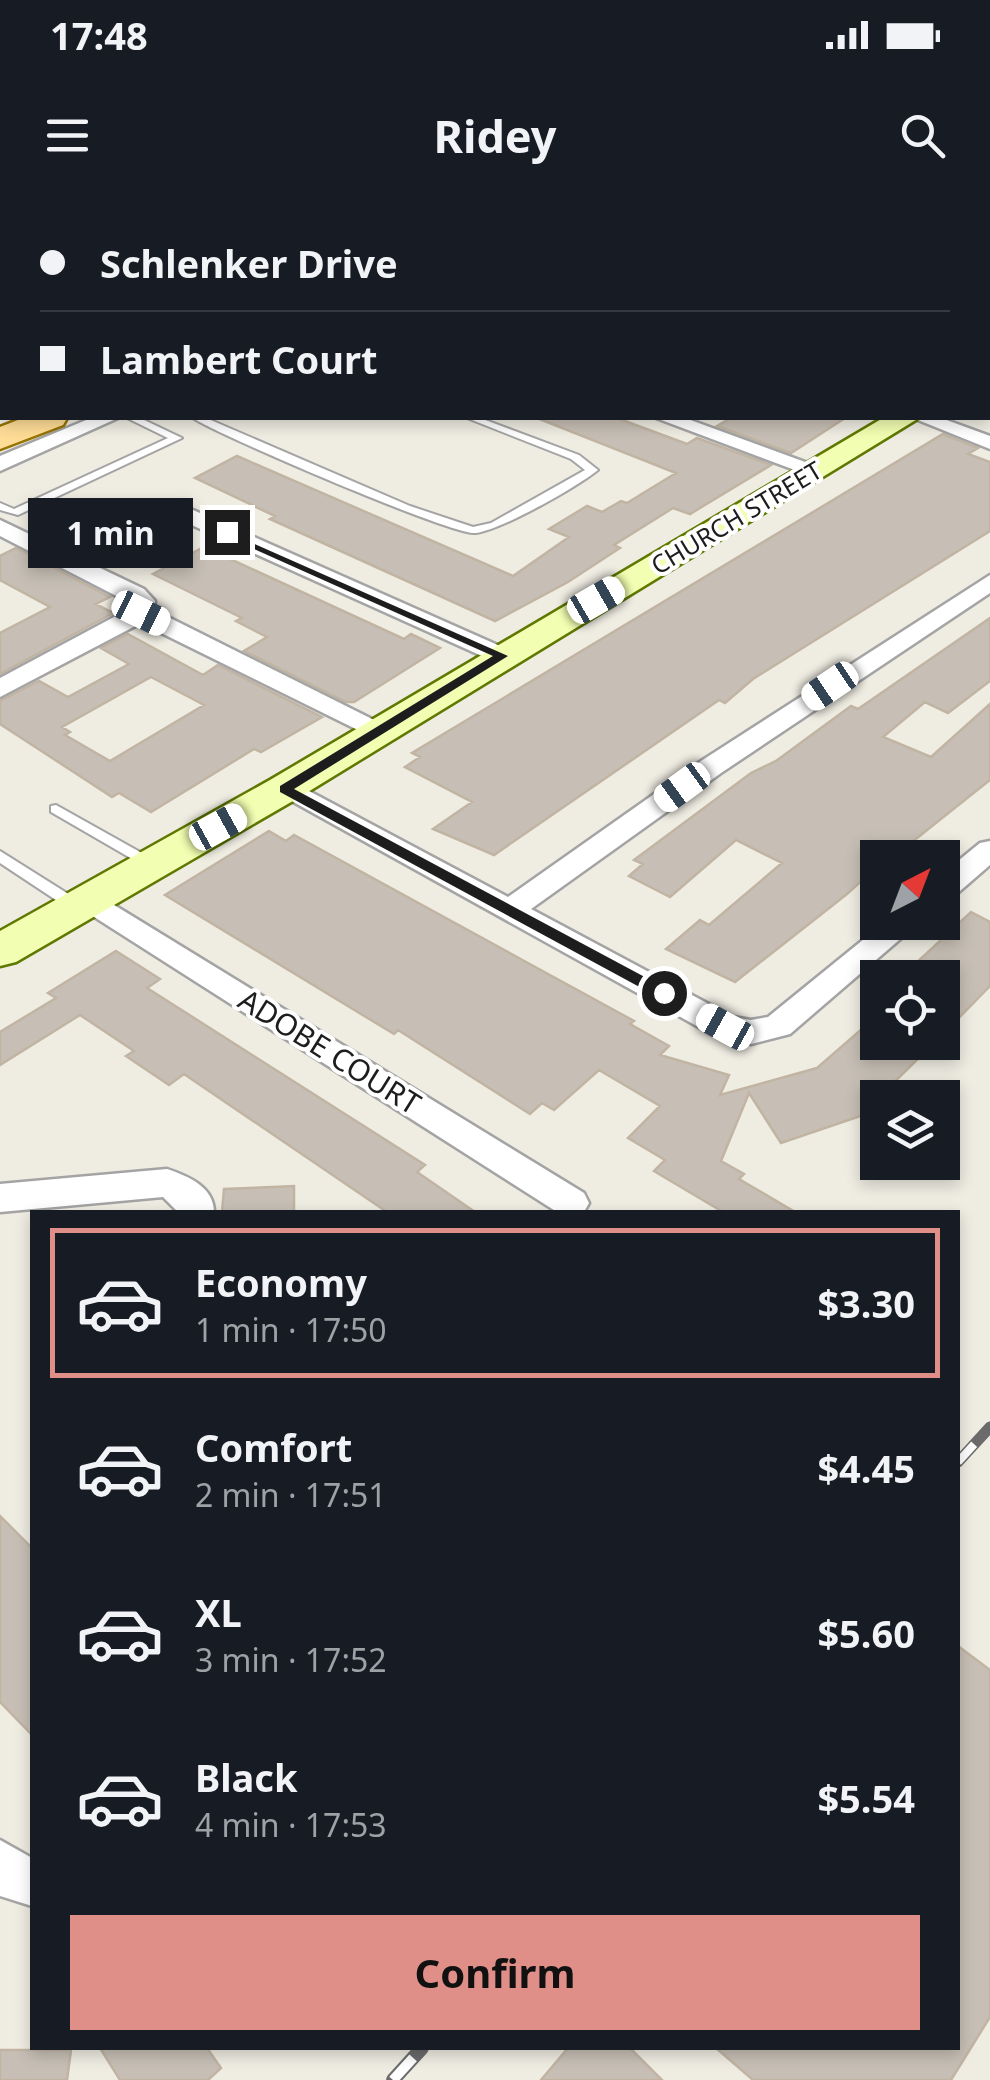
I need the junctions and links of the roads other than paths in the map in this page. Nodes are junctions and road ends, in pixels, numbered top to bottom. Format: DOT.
graph roads {
  1 [pos="46,420"];
  2 [pos="103,420"];
  3 [pos="136,420"];
  4 [pos="203,420"];
  5 [pos="477,420"];
  6 [pos="672,420"];
  7 [pos="901,420"];
  8 [pos="934,421"];
  9 [pos="0,439"];
  10 [pos="990,443"];
  11 [pos="0,464"];
  12 [pos="816,470"];
  13 [pos="0,506"];
  14 [pos="193,517"];
  15 [pos="0,527"];
  16 [pos="990,582"];
  17 [pos="141,613"];
  18 [pos="502,656"];
  19 [pos="0,689"];
  20 [pos="382,731"];
  21 [pos="284,789"];
  22 [pos="56,809"];
  23 [pos="990,850"];
  24 [pos="0,856"];
  25 [pos="150,864"];
  26 [pos="960,875"];
  27 [pos="82,903"];
  28 [pos="510,910"];
  29 [pos="884,940"];
  30 [pos="0,952"];
  31 [pos="0,1198"];
  32 [pos="571,1202"];
  33 [pos="196,1210"];
  34 [pos="0,1865"];
  35 [pos="30,1882"];
  1 -- 9 [label="main road"];
  2 -- 11 [label="street"];
  3 -- 13 [label="lane"];
  4 -- 5 [label="lane"];
  6 -- 12 [label="street"];
  7 -- 12 [label="street, CHURCH STREET"];
  8 -- 10 [label="street"];
  12 -- 18 [label="street, CHURCH STREET"];
  14 -- 18 [label="street"];
  15 -- 17 [label="street"];
  16 -- 28 [label="street"];
  17 -- 19 [label="street"];
  17 -- 20 [label="street"];
  18 -- 20 [label="street, CHURCH STREET"];
  20 -- 21 [label="street, CHURCH STREET"];
  21 -- 25 [label="street, CHURCH STREET"];
  21 -- 28 [label="street"];
  22 -- 25 [label="lane"];
  23 -- 26 [label="street"];
  24 -- 27 [label="lane"];
  25 -- 27 [label="street, CHURCH STREET"];
  27 -- 30 [label="street, CHURCH STREET"];
  27 -- 32 [label="street, ADOBE COURT"];
  28 -- 29 [label="street"];
  31 -- 33 [label="street"];
  34 -- 35 [label="street"];
}
